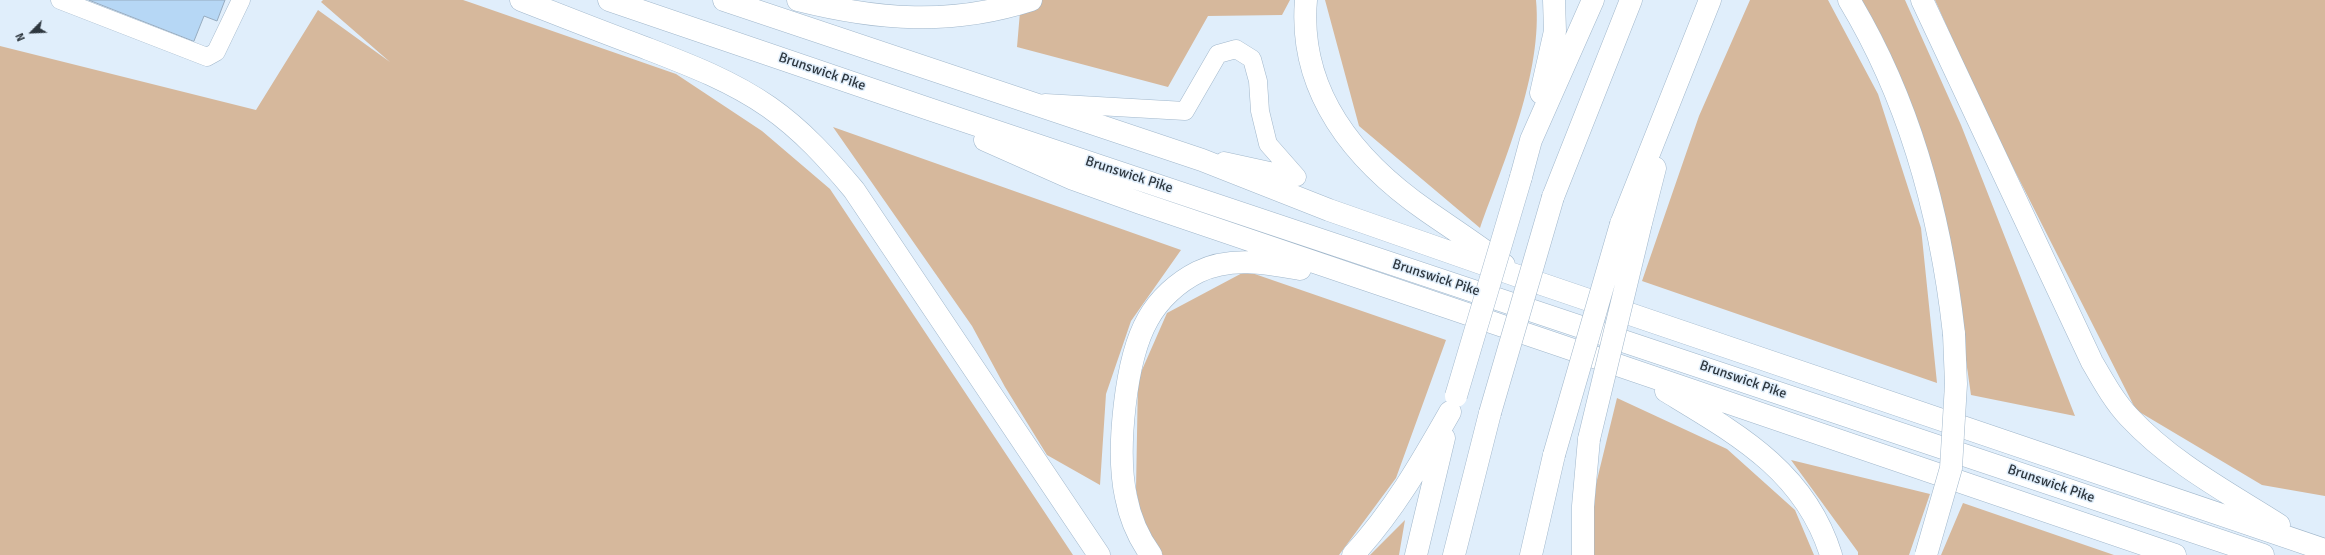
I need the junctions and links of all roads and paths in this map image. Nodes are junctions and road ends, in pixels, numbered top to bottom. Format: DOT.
graph roads {
  1 [pos="60,0"];
  2 [pos="241,0"];
  3 [pos="521,0"];
  4 [pos="609,0"];
  5 [pos="724,0"];
  6 [pos="798,0"];
  7 [pos="1031,0"];
  8 [pos="1306,0"];
  9 [pos="1554,0"];
  10 [pos="1593,0"];
  11 [pos="1631,0"];
  12 [pos="1710,0"];
  13 [pos="1849,0"];
  14 [pos="1922,0"];
  15 [pos="1027,102"];
  16 [pos="930,109"];
  17 [pos="1531,140"];
  18 [pos="1164,147"];
  19 [pos="1631,223"];
  20 [pos="1518,276"];
  21 [pos="1357,277"];
  22 [pos="1634,372"];
  23 [pos="1453,404"];
  24 [pos="2317,547"];
  25 [pos="1099,555"];
  26 [pos="1151,555"];
  27 [pos="1353,555"];
  28 [pos="1416,555"];
  29 [pos="1454,555"];
  30 [pos="1531,555"];
  31 [pos="1583,555"];
  32 [pos="1831,555"];
  33 [pos="1926,555"];
  34 [pos="2175,555"];
  35 [pos="2263,555"];
  1 -- 2 [label="lane"];
  3 -- 25 [label="highway"];
  4 -- 16 [label="highway, Brunswick Pike"];
  5 -- 15 [label="highway, Brunswick Pike"];
  6 -- 7 [label="highway"];
  8 -- 20 [label="highway"];
  9 -- 17 [label="highway"];
  10 -- 17 [label="highway"];
  11 -- 29 [label="highway, bridge"];
  12 -- 19 [label="highway"];
  13 -- 33 [label="highway, bridge"];
  14 -- 24 [label="highway"];
  15 -- 18 [label="highway, Brunswick Pike"];
  15 -- 18 [label="lane"];
  16 -- 21 [label="highway"];
  16 -- 35 [label="highway, Brunswick Pike"];
  17 -- 23 [label="highway, bridge"];
  18 -- 20 [label="highway, Brunswick Pike"];
  19 -- 30 [label="highway, bridge"];
  19 -- 31 [label="highway, bridge"];
  20 -- 24 [label="highway, Brunswick Pike"];
  21 -- 22 [label="highway"];
  21 -- 26 [label="highway"];
  22 -- 32 [label="highway"];
  22 -- 34 [label="highway"];
  23 -- 27 [label="highway"];
  23 -- 28 [label="highway"];
}
